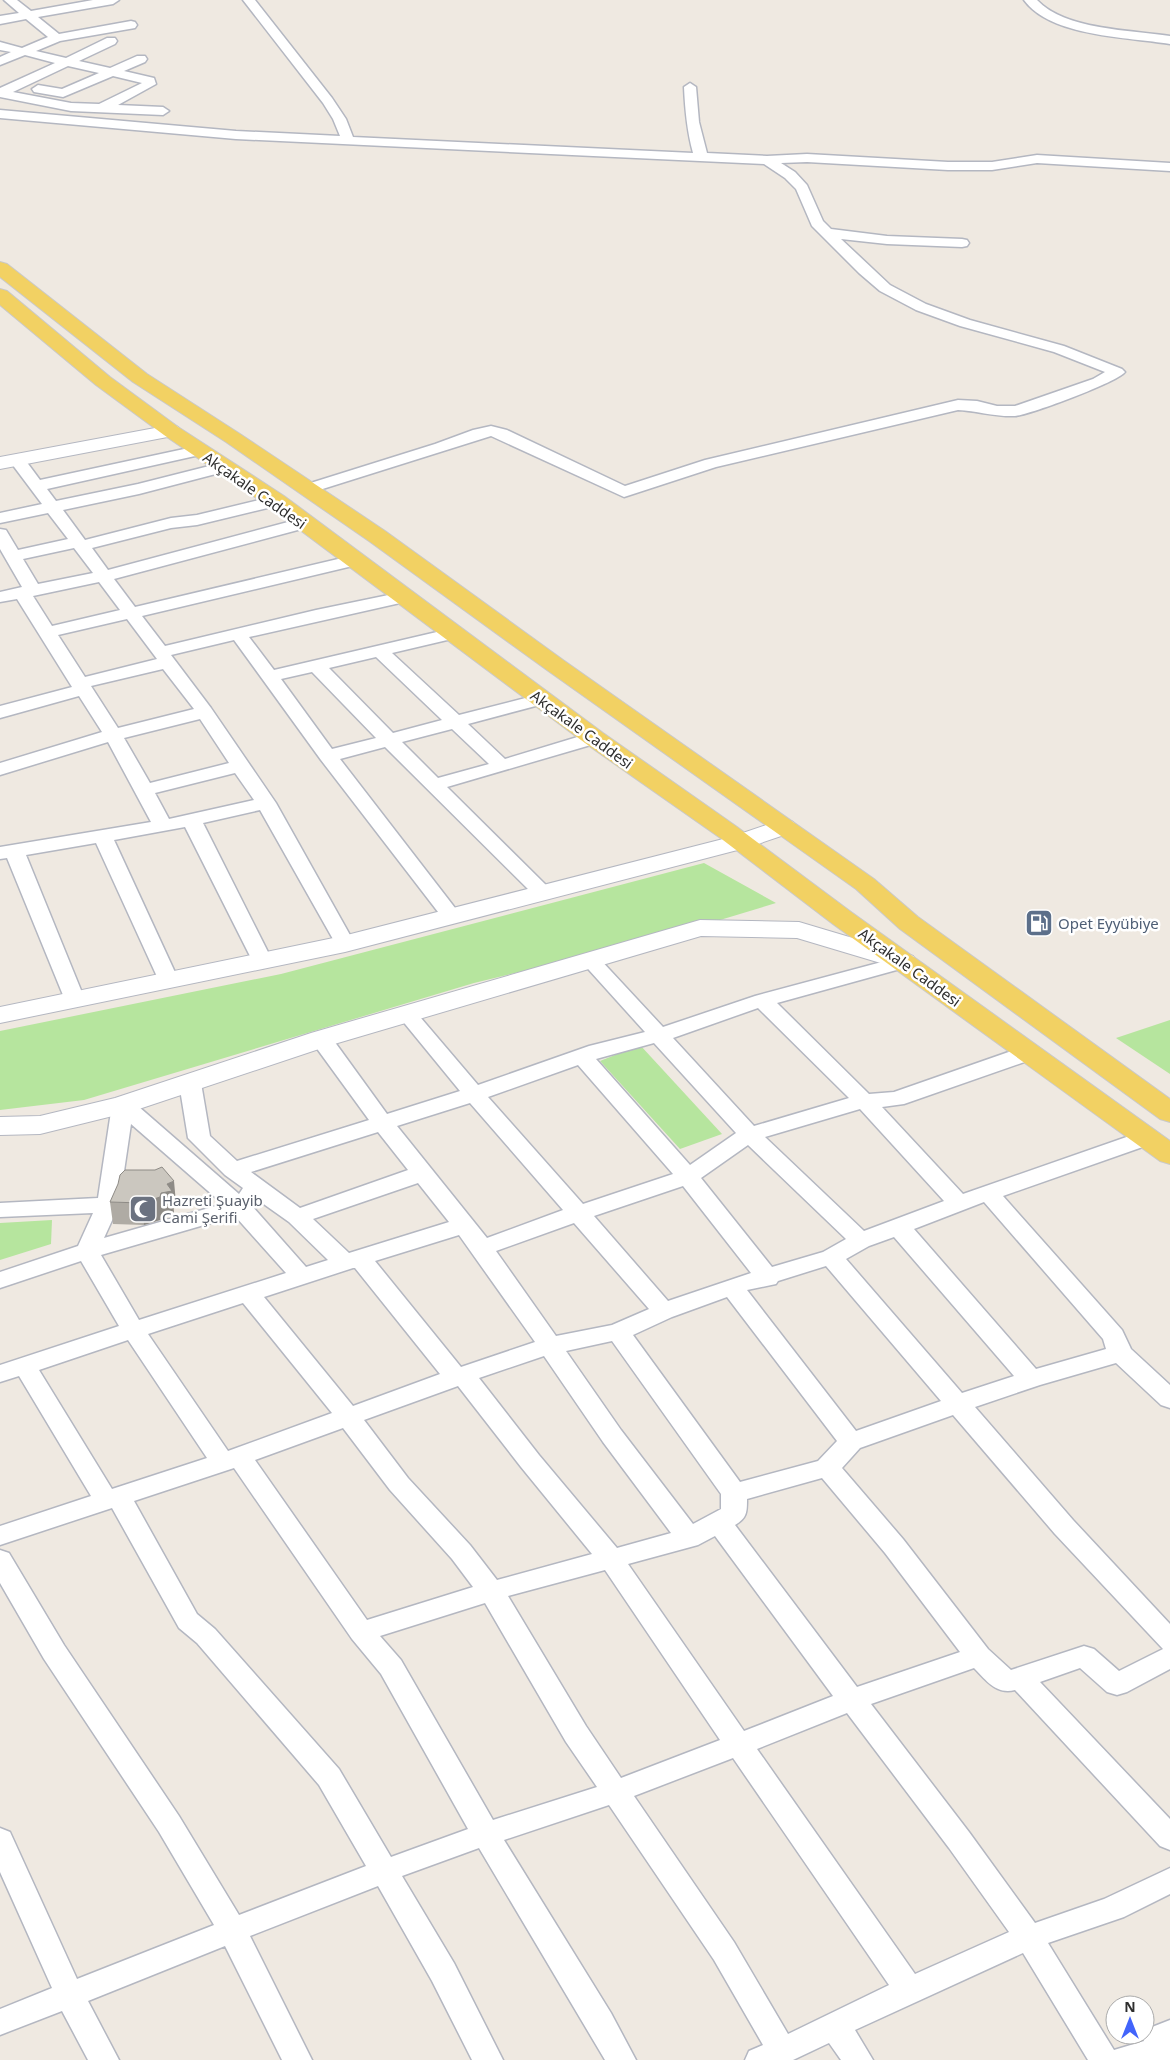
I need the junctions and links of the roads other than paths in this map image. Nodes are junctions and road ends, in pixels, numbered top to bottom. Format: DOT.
graph roads {
  1 [pos="30,0"];
  2 [pos="113,0"];
  3 [pos="249,0"];
  4 [pos="1030,0"];
  5 [pos="12,1"];
  6 [pos="0,5"];
  7 [pos="30,14"];
  8 [pos="0,20"];
  9 [pos="63,22"];
  10 [pos="131,25"];
  11 [pos="44,26"];
  12 [pos="0,32"];
  13 [pos="58,38"];
  14 [pos="111,40"];
  15 [pos="1170,40"];
  16 [pos="0,46"];
  17 [pos="23,51"];
  18 [pos="141,59"];
  19 [pos="0,61"];
  20 [pos="66,61"];
  21 [pos="113,71"];
  22 [pos="16,85"];
  23 [pos="690,87"];
  24 [pos="0,93"];
  25 [pos="100,109"];
  26 [pos="163,111"];
  27 [pos="0,114"];
  28 [pos="348,141"];
  29 [pos="701,156"];
  30 [pos="766,160"];
  31 [pos="1170,167"];
  32 [pos="827,233"];
  33 [pos="962,243"];
  34 [pos="0,268"];
  35 [pos="0,295"];
  36 [pos="164,426"];
  37 [pos="198,451"];
  38 [pos="6,458"];
  39 [pos="225,467"];
  40 [pos="36,486"];
  41 [pos="307,488"];
  42 [pos="276,501"];
  43 [pos="53,508"];
  44 [pos="0,518"];
  45 [pos="303,522"];
  46 [pos="0,534"];
  47 [pos="80,544"];
  48 [pos="13,556"];
  49 [pos="355,560"];
  50 [pos="104,576"];
  51 [pos="28,592"];
  52 [pos="0,597"];
  53 [pos="403,597"];
  54 [pos="132,613"];
  55 [pos="46,633"];
  56 [pos="454,633"];
  57 [pos="238,634"];
  58 [pos="380,650"];
  59 [pos="164,657"];
  60 [pos="316,665"];
  61 [pos="271,676"];
  62 [pos="81,686"];
  63 [pos="541,699"];
  64 [pos="0,712"];
  65 [pos="205,712"];
  66 [pos="457,722"];
  67 [pos="113,735"];
  68 [pos="594,738"];
  69 [pos="389,740"];
  70 [pos="328,756"];
  71 [pos="240,766"];
  72 [pos="502,766"];
  73 [pos="0,769"];
  74 [pos="434,785"];
  75 [pos="144,790"];
  76 [pos="266,802"];
  77 [pos="191,819"];
  78 [pos="163,826"];
  79 [pos="784,827"];
  80 [pos="102,835"];
  81 [pos="740,842"];
  82 [pos="7,851"];
  83 [pos="543,893"];
  84 [pos="452,917"];
  85 [pos="344,944"];
  86 [pos="590,960"];
  87 [pos="263,962"];
  88 [pos="904,962"];
  89 [pos="169,981"];
  90 [pos="75,1000"];
  91 [pos="762,1000"];
  92 [pos="0,1015"];
  93 [pos="408,1015"];
  94 [pos="660,1034"];
  95 [pos="321,1039"];
  96 [pos="1028,1053"];
  97 [pos="583,1057"];
  98 [pos="190,1083"];
  99 [pos="474,1094"];
  100 [pos="864,1101"];
  101 [pos="123,1105"];
  102 [pos="1170,1113"];
  103 [pos="382,1122"];
  104 [pos="0,1126"];
  105 [pos="749,1134"];
  106 [pos="1146,1138"];
  107 [pos="1170,1155"];
  108 [pos="233,1170"];
  109 [pos="423,1173"];
  110 [pos="688,1178"];
  111 [pos="256,1188"];
  112 [pos="988,1192"];
  113 [pos="958,1203"];
  114 [pos="108,1205"];
  115 [pos="240,1207"];
  116 [pos="0,1210"];
  117 [pos="579,1213"];
  118 [pos="297,1218"];
  119 [pos="464,1225"];
  120 [pos="899,1227"];
  121 [pos="861,1241"];
  122 [pos="482,1248"];
  123 [pos="87,1252"];
  124 [pos="831,1257"];
  125 [pos="353,1261"];
  126 [pos="302,1276"];
  127 [pos="768,1278"];
  128 [pos="0,1280"];
  129 [pos="732,1287"];
  130 [pos="248,1293"];
  131 [pos="664,1311"];
  132 [pos="133,1330"];
  133 [pos="618,1332"];
  134 [pos="549,1346"];
  135 [pos="1120,1353"];
  136 [pos="25,1366"];
  137 [pos="0,1374"];
  138 [pos="459,1376"];
  139 [pos="1031,1379"];
  140 [pos="1170,1399"];
  141 [pos="956,1404"];
  142 [pos="348,1416"];
  143 [pos="851,1442"];
  144 [pos="231,1459"];
  145 [pos="827,1468"];
  146 [pos="734,1493"];
  147 [pos="113,1498"];
  148 [pos="719,1522"];
  149 [pos="0,1536"];
  150 [pos="689,1538"];
  151 [pos="611,1559"];
  152 [pos="0,1560"];
  153 [pos="491,1591"];
  154 [pos="361,1632"];
  155 [pos="1170,1641"];
  156 [pos="978,1656"];
  157 [pos="1170,1657"];
  158 [pos="1020,1678"];
  159 [pos="852,1700"];
  160 [pos="738,1744"];
  161 [pos="615,1792"];
  162 [pos="486,1834"];
  163 [pos="1170,1838"];
  164 [pos="0,1840"];
  165 [pos="384,1871"];
  166 [pos="1170,1880"];
  167 [pos="232,1932"];
  168 [pos="1028,1937"];
  169 [pos="909,1990"];
  170 [pos="70,1996"];
  171 [pos="0,2022"];
  172 [pos="834,2025"];
  173 [pos="1170,2033"];
  174 [pos="771,2056"];
  175 [pos="104,2060"];
  176 [pos="297,2060"];
  177 [pos="488,2060"];
  178 [pos="621,2060"];
  179 [pos="858,2060"];
  180 [pos="1104,2060"];
  181 [pos="1123,2060"];
  1 -- 5 [label="street"];
  2 -- 7 [label="street"];
  3 -- 28 [label="street"];
  4 -- 15 [label="street"];
  5 -- 6 [label="street"];
  5 -- 7 [label="street"];
  7 -- 8 [label="street"];
  7 -- 11 [label="street"];
  9 -- 11 [label="street"];
  10 -- 13 [label="street"];
  11 -- 12 [label="street"];
  11 -- 13 [label="street"];
  13 -- 17 [label="street"];
  14 -- 20 [label="street"];
  16 -- 17 [label="street"];
  17 -- 19 [label="street"];
  17 -- 20 [label="street"];
  18 -- 21 [label="street"];
  20 -- 21 [label="street"];
  20 -- 22 [label="street"];
  21 -- 22 [label="street"];
  21 -- 25 [label="street"];
  22 -- 24 [label="street"];
  23 -- 29 [label="street"];
  24 -- 25 [label="street"];
  25 -- 26 [label="street"];
  27 -- 28 [label="street"];
  28 -- 29 [label="street"];
  29 -- 30 [label="street"];
  30 -- 31 [label="street"];
  30 -- 32 [label="street"];
  32 -- 33 [label="street"];
  32 -- 41 [label="street"];
  34 -- 41 [label="main road, Akçakale Caddesi"];
  35 -- 36 [label="main road, Akçakale Caddesi"];
  36 -- 37 [label="main road, Akçakale Caddesi"];
  36 -- 38 [label="main road"];
  37 -- 39 [label="main road, Akçakale Caddesi"];
  37 -- 40 [label="street"];
  38 -- 40 [label="street"];
  39 -- 42 [label="main road, Akçakale Caddesi"];
  39 -- 43 [label="street"];
  40 -- 43 [label="street"];
  41 -- 79 [label="main road, Akçakale Caddesi"];
  42 -- 45 [label="main road, Akçakale Caddesi"];
  42 -- 47 [label="street"];
  43 -- 44 [label="street"];
  43 -- 47 [label="street"];
  45 -- 49 [label="main road, Akçakale Caddesi"];
  45 -- 50 [label="street"];
  46 -- 48 [label="street"];
  47 -- 48 [label="street"];
  47 -- 50 [label="street"];
  48 -- 51 [label="street"];
  49 -- 53 [label="main road, Akçakale Caddesi"];
  49 -- 54 [label="street"];
  50 -- 51 [label="street"];
  50 -- 54 [label="street"];
  51 -- 52 [label="street"];
  51 -- 55 [label="street"];
  53 -- 56 [label="main road, Akçakale Caddesi"];
  53 -- 57 [label="street"];
  54 -- 55 [label="street"];
  54 -- 59 [label="street"];
  55 -- 62 [label="street"];
  56 -- 58 [label="street"];
  56 -- 63 [label="main road, Akçakale Caddesi"];
  57 -- 59 [label="street"];
  57 -- 61 [label="street"];
  58 -- 60 [label="street"];
  58 -- 66 [label="street"];
  59 -- 62 [label="street"];
  59 -- 65 [label="street"];
  60 -- 61 [label="street"];
  60 -- 69 [label="street"];
  61 -- 70 [label="street"];
  62 -- 64 [label="street"];
  62 -- 67 [label="street"];
  63 -- 66 [label="street"];
  63 -- 68 [label="main road, Akçakale Caddesi"];
  65 -- 67 [label="street"];
  65 -- 71 [label="street"];
  66 -- 69 [label="street"];
  66 -- 72 [label="street"];
  67 -- 73 [label="street"];
  67 -- 75 [label="street"];
  68 -- 72 [label="street"];
  68 -- 81 [label="main road, Akçakale Caddesi"];
  69 -- 70 [label="street"];
  69 -- 74 [label="street"];
  70 -- 84 [label="street"];
  71 -- 75 [label="street"];
  71 -- 76 [label="street"];
  72 -- 74 [label="street"];
  74 -- 83 [label="street"];
  75 -- 78 [label="street"];
  76 -- 77 [label="street"];
  76 -- 85 [label="street"];
  77 -- 78 [label="street"];
  77 -- 87 [label="street"];
  78 -- 80 [label="street"];
  79 -- 81 [label="main road"];
  79 -- 102 [label="main road, Akçakale Caddesi"];
  80 -- 82 [label="street"];
  80 -- 89 [label="street"];
  81 -- 83 [label="main road"];
  81 -- 88 [label="main road, Akçakale Caddesi"];
  82 -- 90 [label="street"];
  83 -- 84 [label="main road"];
  84 -- 85 [label="main road"];
  85 -- 87 [label="main road"];
  86 -- 88 [label="main road"];
  86 -- 93 [label="main road"];
  86 -- 94 [label="street"];
  87 -- 89 [label="main road"];
  88 -- 91 [label="street"];
  88 -- 96 [label="main road, Akçakale Caddesi"];
  89 -- 90 [label="main road"];
  90 -- 92 [label="main road"];
  91 -- 94 [label="street"];
  91 -- 100 [label="street"];
  93 -- 95 [label="main road"];
  93 -- 99 [label="street"];
  94 -- 97 [label="street"];
  94 -- 105 [label="street"];
  95 -- 98 [label="main road"];
  95 -- 103 [label="street"];
  96 -- 100 [label="street"];
  96 -- 106 [label="main road, Akçakale Caddesi"];
  97 -- 99 [label="street"];
  97 -- 110 [label="street"];
  98 -- 101 [label="main road"];
  98 -- 108 [label="street"];
  99 -- 103 [label="street"];
  99 -- 117 [label="street"];
  100 -- 105 [label="street"];
  100 -- 113 [label="street"];
  101 -- 104 [label="main road"];
  101 -- 114 [label="street"];
  101 -- 115 [label="street"];
  103 -- 108 [label="street"];
  103 -- 109 [label="street"];
  105 -- 110 [label="street"];
  105 -- 121 [label="street"];
  106 -- 107 [label="main road, Akçakale Caddesi"];
  106 -- 112 [label="street"];
  108 -- 111 [label="street"];
  109 -- 118 [label="street"];
  109 -- 119 [label="street"];
  110 -- 117 [label="street"];
  110 -- 127 [label="street"];
  111 -- 115 [label="street"];
  111 -- 118 [label="street"];
  112 -- 113 [label="street"];
  112 -- 135 [label="street"];
  113 -- 120 [label="street"];
  114 -- 116 [label="street"];
  114 -- 123 [label="street"];
  115 -- 123 [label="street"];
  115 -- 126 [label="street"];
  117 -- 122 [label="street"];
  117 -- 131 [label="street"];
  118 -- 125 [label="street"];
  119 -- 122 [label="street"];
  119 -- 125 [label="street"];
  120 -- 121 [label="street"];
  120 -- 139 [label="street"];
  121 -- 124 [label="street"];
  122 -- 134 [label="street"];
  123 -- 128 [label="street"];
  123 -- 132 [label="street"];
  124 -- 127 [label="street"];
  124 -- 141 [label="street"];
  125 -- 126 [label="street"];
  125 -- 138 [label="street"];
  126 -- 130 [label="street"];
  127 -- 129 [label="street"];
  129 -- 131 [label="street"];
  129 -- 143 [label="street"];
  130 -- 132 [label="street"];
  130 -- 142 [label="street"];
  131 -- 133 [label="street"];
  132 -- 136 [label="street"];
  132 -- 144 [label="street"];
  133 -- 134 [label="street"];
  133 -- 146 [label="street"];
  134 -- 138 [label="street"];
  134 -- 150 [label="street"];
  135 -- 139 [label="street"];
  135 -- 140 [label="street"];
  136 -- 137 [label="street"];
  136 -- 147 [label="street"];
  138 -- 142 [label="street"];
  138 -- 151 [label="street"];
  139 -- 141 [label="street"];
  141 -- 143 [label="street"];
  141 -- 155 [label="street"];
  142 -- 144 [label="street"];
  142 -- 153 [label="street"];
  143 -- 145 [label="street"];
  144 -- 147 [label="street"];
  144 -- 154 [label="street"];
  145 -- 146 [label="street"];
  145 -- 156 [label="street"];
  146 -- 148 [label="street"];
  147 -- 149 [label="street"];
  147 -- 165 [label="street"];
  148 -- 150 [label="street"];
  148 -- 159 [label="street"];
  150 -- 151 [label="street"];
  151 -- 153 [label="street"];
  151 -- 160 [label="street"];
  152 -- 167 [label="street"];
  153 -- 154 [label="street"];
  153 -- 161 [label="street"];
  154 -- 162 [label="street"];
  156 -- 158 [label="street"];
  156 -- 159 [label="street"];
  157 -- 158 [label="street"];
  158 -- 163 [label="street"];
  159 -- 160 [label="street"];
  159 -- 168 [label="street"];
  160 -- 161 [label="street"];
  160 -- 169 [label="street"];
  161 -- 162 [label="street"];
  161 -- 174 [label="street"];
  162 -- 165 [label="street"];
  162 -- 178 [label="street"];
  164 -- 170 [label="street"];
  165 -- 167 [label="street"];
  165 -- 177 [label="street"];
  166 -- 168 [label="street"];
  167 -- 170 [label="street"];
  167 -- 176 [label="street"];
  168 -- 169 [label="street"];
  168 -- 180 [label="street"];
  169 -- 172 [label="street"];
  170 -- 171 [label="street"];
  170 -- 175 [label="street"];
  172 -- 174 [label="street"];
  172 -- 179 [label="street"];
  173 -- 181 [label="street"];
}
